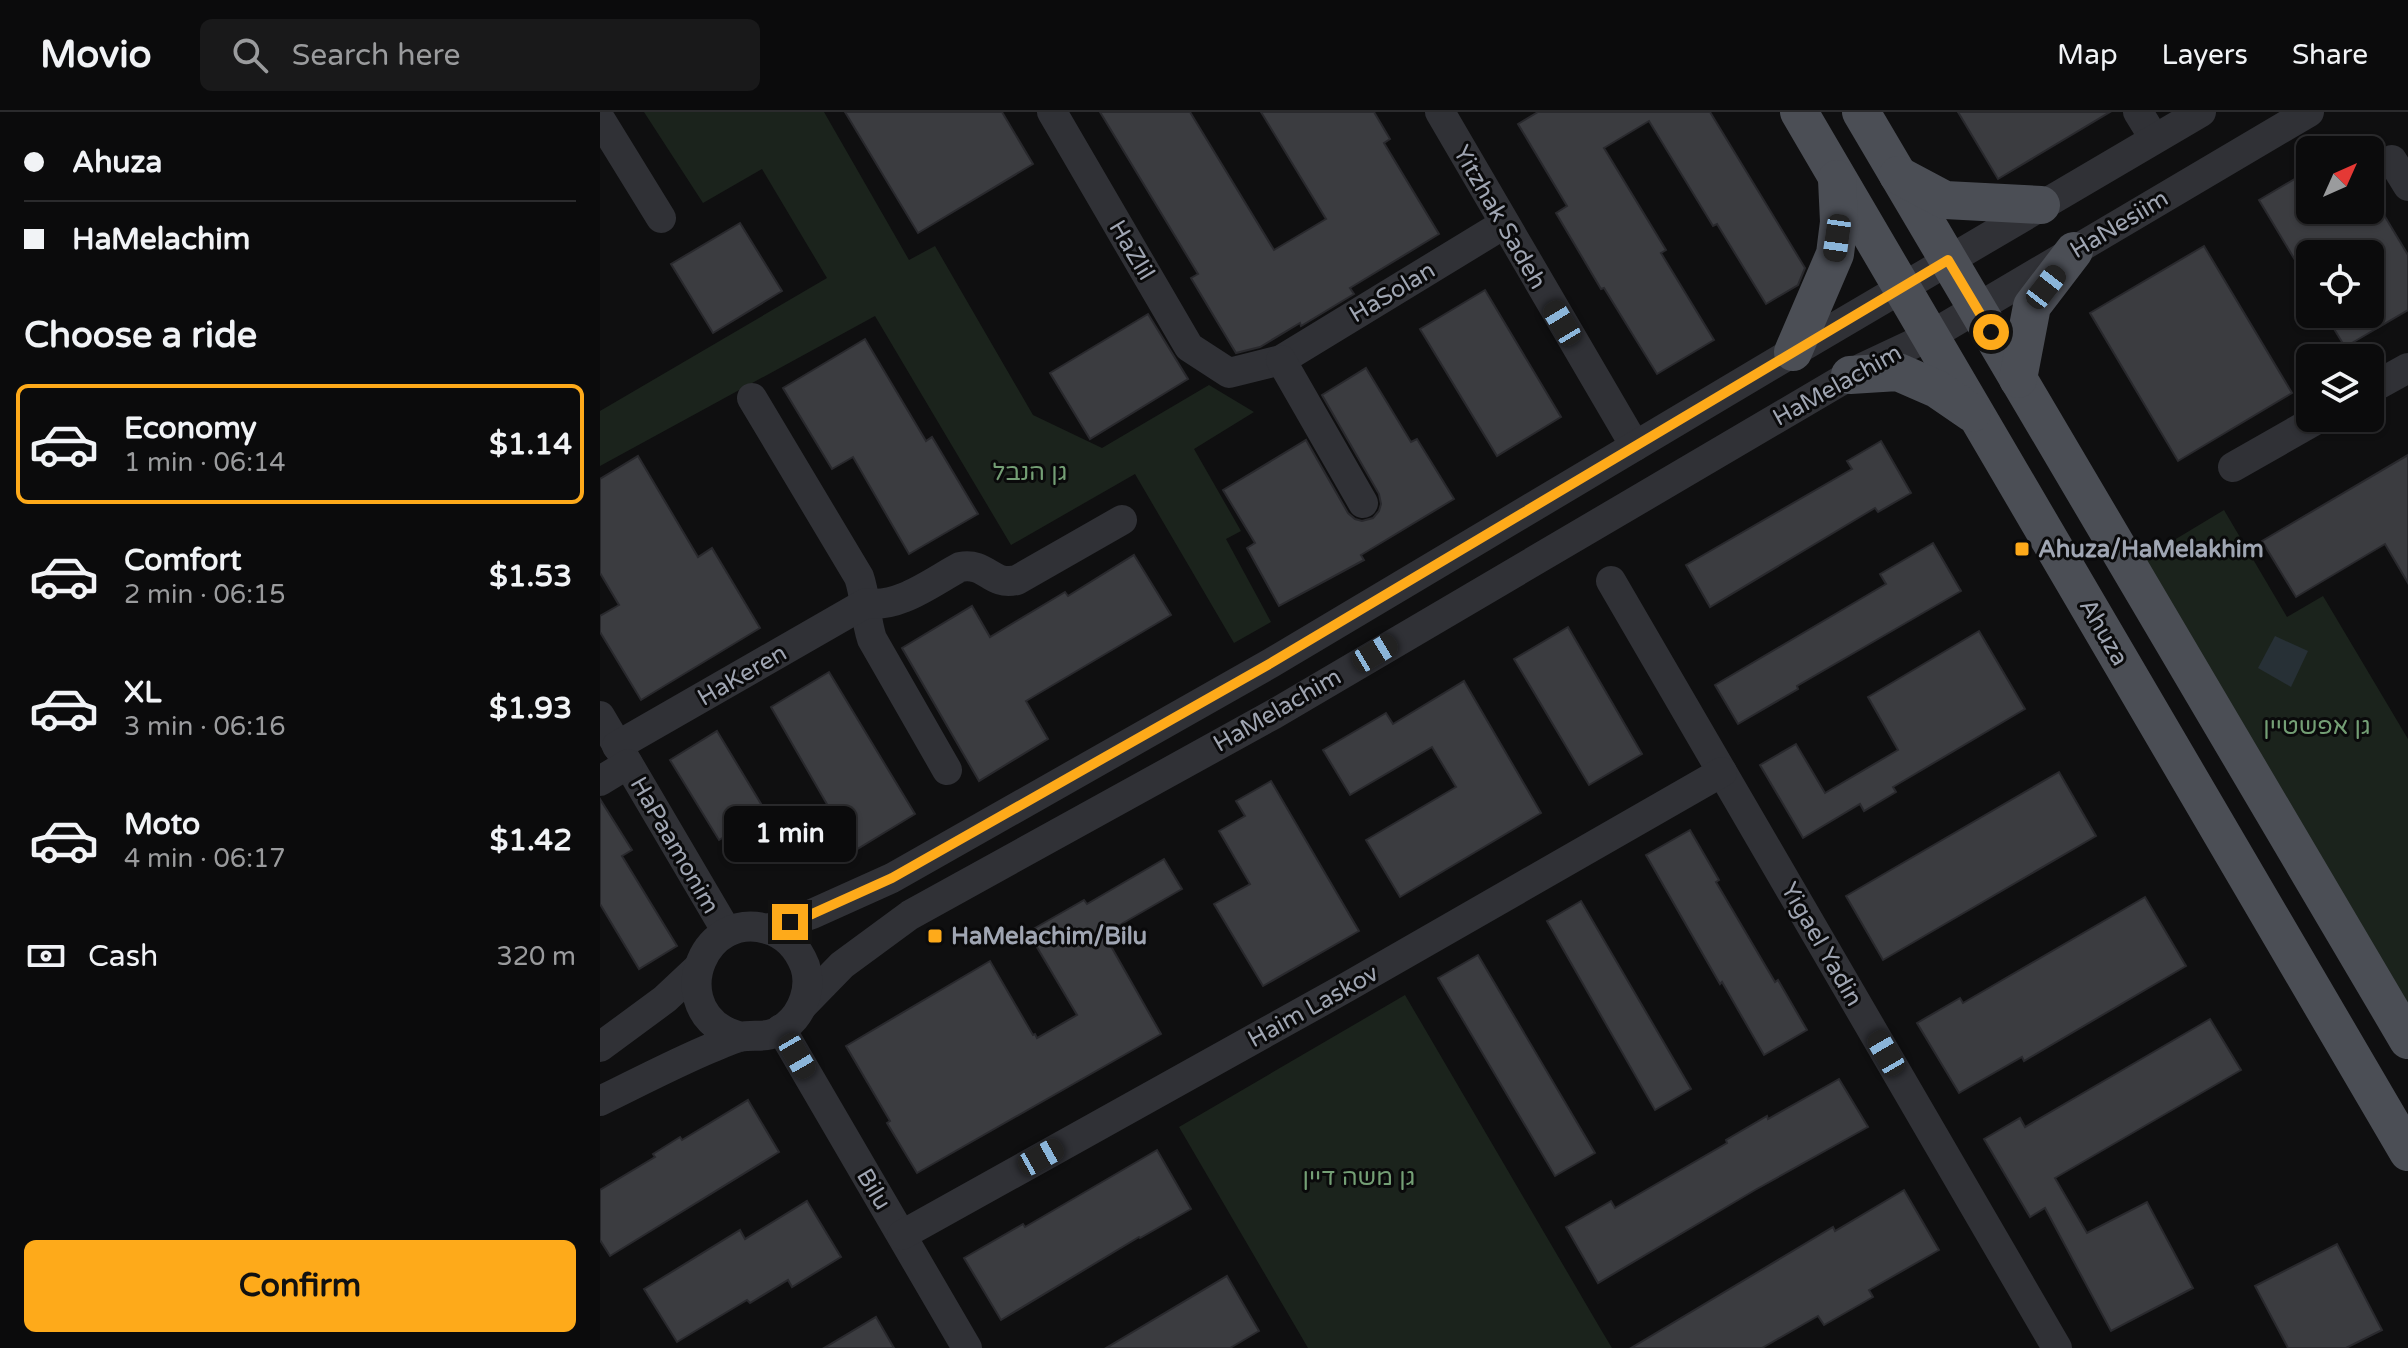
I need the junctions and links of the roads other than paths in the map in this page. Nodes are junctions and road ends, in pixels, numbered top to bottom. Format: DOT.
graph roads {
  1 [pos="1052,112"];
  2 [pos="1440,112"];
  3 [pos="1799,112"];
  4 [pos="1861,112"];
  5 [pos="2138,112"];
  6 [pos="2201,112"];
  7 [pos="2309,112"];
  8 [pos="600,119"];
  9 [pos="2154,138"];
  10 [pos="2392,160"];
  11 [pos="1898,175"];
  12 [pos="1837,177"];
  13 [pos="2408,186"];
  14 [pos="2041,205"];
  15 [pos="661,218"];
  16 [pos="1504,224"];
  17 [pos="2074,251"];
  18 [pos="1948,260"];
  19 [pos="1902,288"];
  20 [pos="1977,309"];
  21 [pos="1930,336"];
  22 [pos="1793,352"];
  23 [pos="1281,360"];
  24 [pos="2408,368"];
  25 [pos="1229,373"];
  26 [pos="1850,375"];
  27 [pos="2018,379"];
  28 [pos="2384,381"];
  29 [pos="752,398"];
  30 [pos="1978,417"];
  31 [pos="2296,431"];
  32 [pos="1635,446"];
  33 [pos="2233,467"];
  34 [pos="1363,503"];
  35 [pos="1122,520"];
  36 [pos="1611,581"];
  37 [pos="866,603"];
  38 [pos="600,716"];
  39 [pos="623,755"];
  40 [pos="947,770"];
  41 [pos="1722,772"];
  42 [pos="600,781"];
  43 [pos="768,929"];
  44 [pos="727,932"];
  45 [pos="697,969"];
  46 [pos="803,1005"];
  47 [pos="781,1029"];
  48 [pos="740,1037"];
  49 [pos="2408,1040"];
  50 [pos="600,1047"];
  51 [pos="600,1101"];
  52 [pos="2408,1152"];
  53 [pos="902,1235"];
  54 [pos="967,1348"];
  55 [pos="2057,1348"];
  1 -- 25 [label="street, HaZlil"];
  2 -- 16 [label="street, Yitzhak Sadeh"];
  3 -- 12 [label="main road, Ahuza"];
  4 -- 11 [label="main road"];
  5 -- 9 [label="street"];
  6 -- 9 [label="street"];
  7 -- 17 [label="street, HaNesiim"];
  8 -- 15 [label="street"];
  9 -- 14 [label="street"];
  10 -- 13 [label="street"];
  11 -- 14 [label="main road"];
  11 -- 18 [label="main road"];
  12 -- 19 [label="main road, Ahuza"];
  12 -- 22 [label="main road"];
  14 -- 18 [label="street"];
  16 -- 23 [label="street, HaSolan"];
  16 -- 32 [label="street, Yitzhak Sadeh"];
  17 -- 20 [label="street, HaNesiim"];
  17 -- 27 [label="main road"];
  18 -- 19 [label="street, HaMelachim"];
  18 -- 20 [label="main road"];
  19 -- 21 [label="main road, Ahuza"];
  19 -- 22 [label="street, HaMelachim"];
  20 -- 21 [label="street, HaNesiim"];
  20 -- 27 [label="main road"];
  21 -- 26 [label="street, HaMelachim"];
  21 -- 30 [label="main road, Ahuza"];
  22 -- 32 [label="street, HaMelachim"];
  23 -- 25 [label="street, HaSolan"];
  23 -- 34 [label="street"];
  24 -- 28 [label="street"];
  26 -- 30 [label="main road"];
  26 -- 46 [label="street, HaMelachim"];
  27 -- 49 [label="main road"];
  29 -- 37 [label="street"];
  30 -- 52 [label="main road, Ahuza"];
  31 -- 33 [label="street"];
  32 -- 43 [label="street, HaMelachim"];
  35 -- 37 [label="street, HaKeren"];
  36 -- 41 [label="street, Yigael Yadin"];
  37 -- 39 [label="street, HaKeren"];
  37 -- 40 [label="street"];
  38 -- 39 [label="street, HaPaamonim"];
  39 -- 42 [label="street, HaKeren"];
  39 -- 44 [label="street, HaPaamonim"];
  41 -- 53 [label="street, Haim Laskov"];
  41 -- 55 [label="street, Yigael Yadin"];
  43 -- 44 [label="street"];
  43 -- 46 [label="street"];
  44 -- 45 [label="street"];
  45 -- 48 [label="street"];
  45 -- 50 [label="street"];
  46 -- 47 [label="street"];
  47 -- 48 [label="street"];
  47 -- 53 [label="street, Bilu"];
  48 -- 51 [label="street"];
  53 -- 54 [label="street, Bilu"];
}
